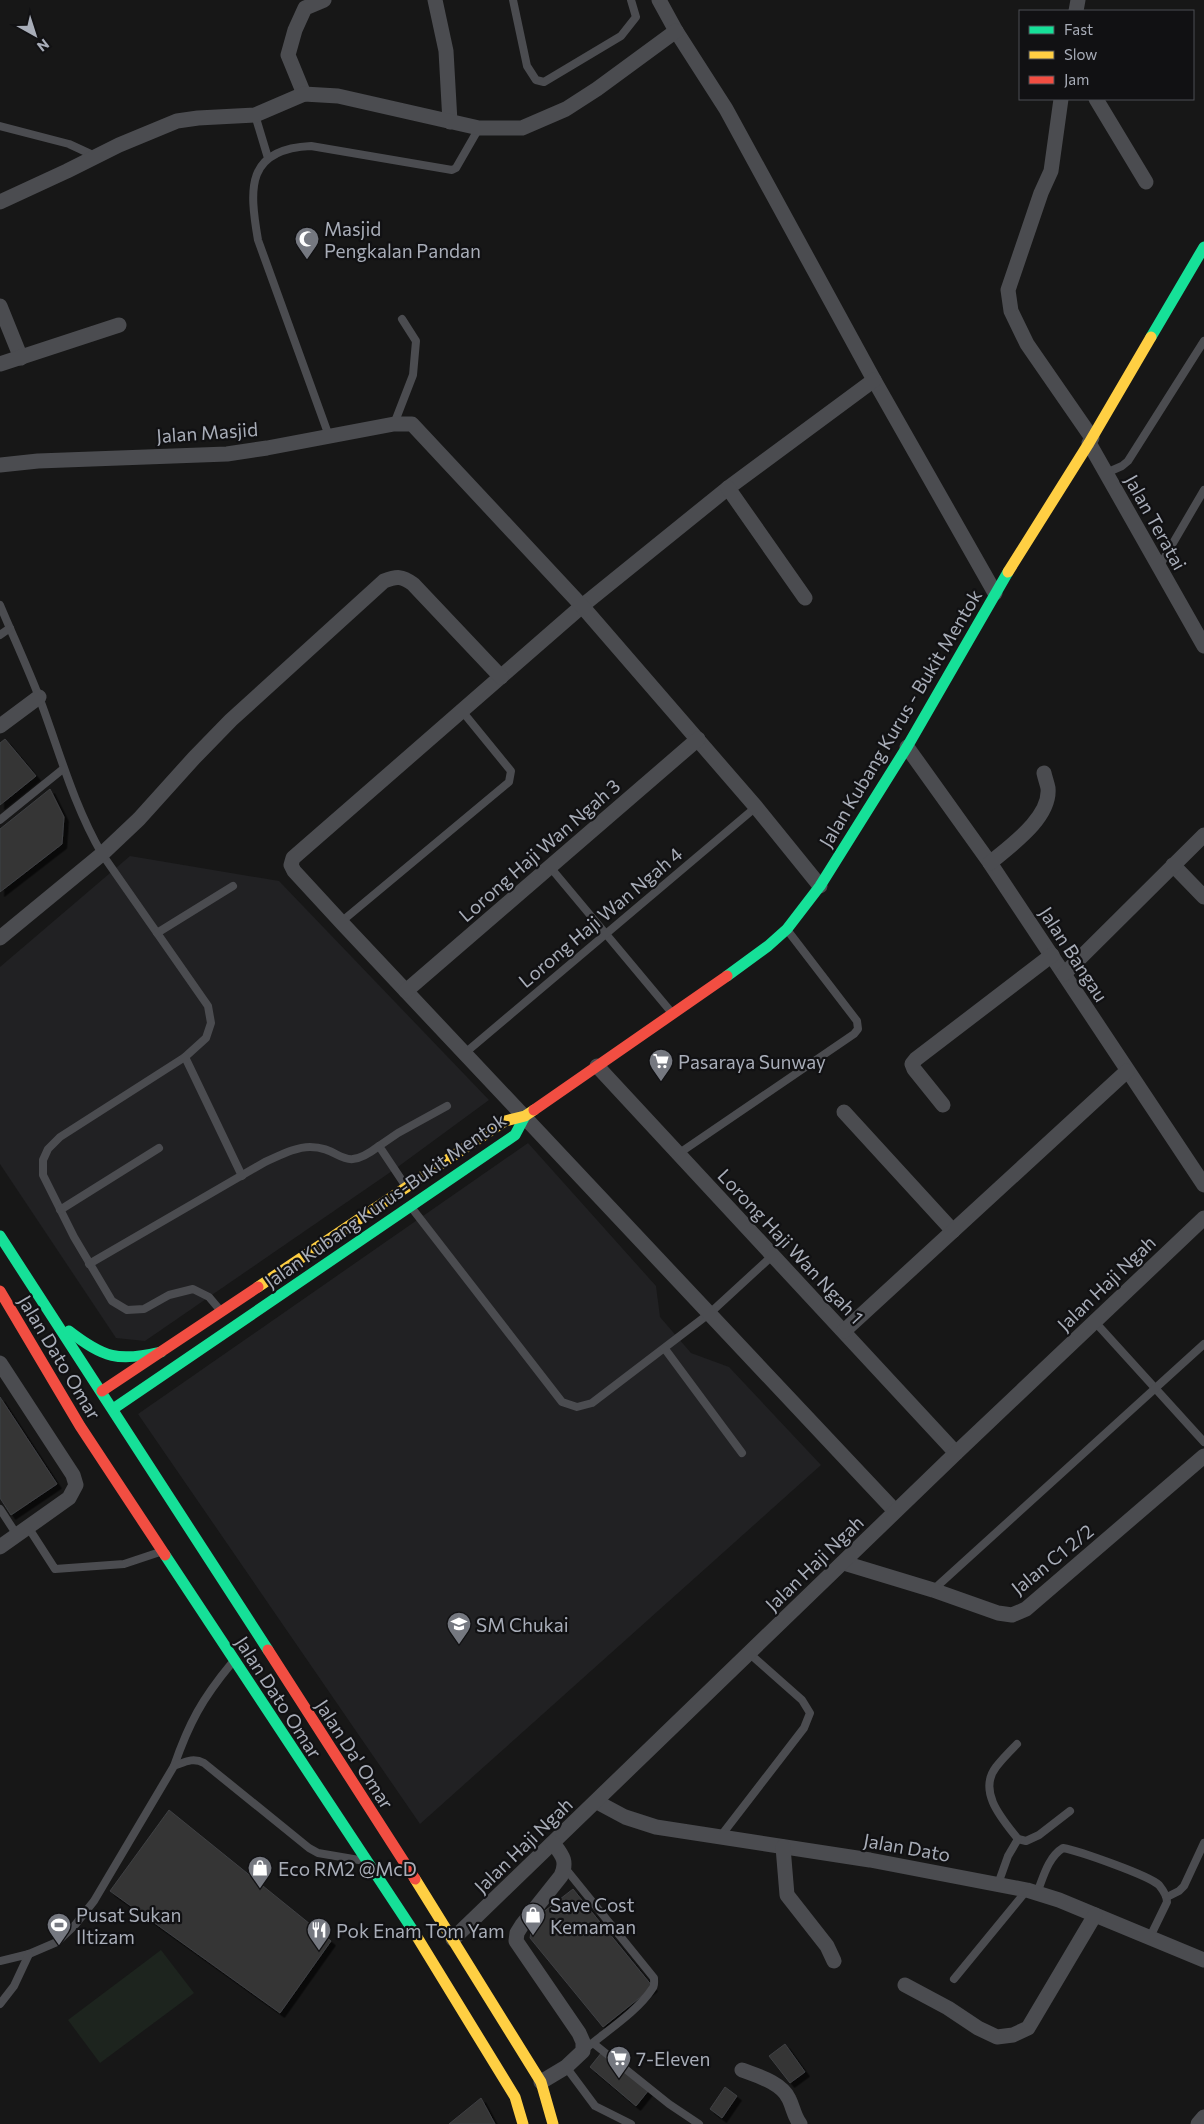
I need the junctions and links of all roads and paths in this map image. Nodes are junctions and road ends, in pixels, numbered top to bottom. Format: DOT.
graph roads {
  1 [pos="324,0"];
  2 [pos="435,0"];
  3 [pos="513,0"];
  4 [pos="631,0"];
  5 [pos="660,0"];
  6 [pos="676,31"];
  7 [pos="304,94"];
  8 [pos="1061,100"];
  9 [pos="1097,100"];
  10 [pos="255,115"];
  11 [pos="450,122"];
  12 [pos="0,126"];
  13 [pos="479,128"];
  14 [pos="97,157"];
  15 [pos="268,158"];
  16 [pos="1146,182"];
  17 [pos="0,202"];
  18 [pos="1204,247"];
  19 [pos="1199,265"];
  20 [pos="0,306"];
  21 [pos="402,318"];
  22 [pos="119,325"];
  23 [pos="1204,341"];
  24 [pos="20,358"];
  25 [pos="0,364"];
  26 [pos="874,380"];
  27 [pos="394,424"];
  28 [pos="329,436"];
  29 [pos="1091,440"];
  30 [pos="0,465"];
  31 [pos="1106,473"];
  32 [pos="728,488"];
  33 [pos="1204,490"];
  34 [pos="1159,567"];
  35 [pos="995,593"];
  36 [pos="805,598"];
  37 [pos="0,605"];
  38 [pos="582,606"];
  39 [pos="10,628"];
  40 [pos="0,635"];
  41 [pos="1204,646"];
  42 [pos="501,676"];
  43 [pos="39,697"];
  44 [pos="462,711"];
  45 [pos="0,726"];
  46 [pos="698,739"];
  47 [pos="907,747"];
  48 [pos="62,769"];
  49 [pos="1044,773"];
  50 [pos="756,807"];
  51 [pos="0,820"];
  52 [pos="1204,835"];
  53 [pos="102,854"];
  54 [pos="990,863"];
  55 [pos="1172,865"];
  56 [pos="550,867"];
  57 [pos="232,886"];
  58 [pos="820,886"];
  59 [pos="1204,896"];
  60 [pos="341,922"];
  61 [pos="787,929"];
  62 [pos="157,933"];
  63 [pos="606,934"];
  64 [pos="0,938"];
  65 [pos="1052,955"];
  66 [pos="1064,974"];
  67 [pos="406,991"];
  68 [pos="674,1014"];
  69 [pos="465,1052"];
  70 [pos="184,1057"];
  71 [pos="597,1066"];
  72 [pos="1127,1071"];
  73 [pos="447,1106"];
  74 [pos="943,1106"];
  75 [pos="844,1112"];
  76 [pos="525,1116"];
  77 [pos="379,1146"];
  78 [pos="158,1148"];
  79 [pos="678,1154"];
  80 [pos="242,1176"];
  81 [pos="1204,1185"];
  82 [pos="407,1187"];
  83 [pos="411,1206"];
  84 [pos="60,1210"];
  85 [pos="1204,1218"];
  86 [pos="953,1231"];
  87 [pos="0,1236"];
  88 [pos="772,1256"];
  89 [pos="89,1264"];
  90 [pos="0,1292"];
  91 [pos="221,1312"];
  92 [pos="710,1313"];
  93 [pos="58,1322"];
  94 [pos="1095,1322"];
  95 [pos="844,1331"];
  96 [pos="1204,1344"];
  97 [pos="665,1349"];
  98 [pos="161,1352"];
  99 [pos="0,1363"];
  100 [pos="1155,1388"];
  101 [pos="102,1391"];
  102 [pos="79,1400"];
  103 [pos="104,1408"];
  104 [pos="99,1434"];
  105 [pos="1204,1442"];
  106 [pos="742,1453"];
  107 [pos="956,1453"];
  108 [pos="1204,1456"];
  109 [pos="0,1509"];
  110 [pos="895,1511"];
  111 [pos="22,1531"];
  112 [pos="0,1547"];
  113 [pos="162,1552"];
  114 [pos="844,1563"];
  115 [pos="933,1590"];
  116 [pos="190,1594"];
  117 [pos="750,1654"];
  118 [pos="234,1661"];
  119 [pos="1017,1744"];
  120 [pos="174,1766"];
  121 [pos="597,1802"];
  122 [pos="1070,1811"];
  123 [pos="720,1837"];
  124 [pos="1018,1839"];
  125 [pos="553,1843"];
  126 [pos="1204,1843"];
  127 [pos="783,1847"];
  128 [pos="366,1861"];
  129 [pos="565,1868"];
  130 [pos="998,1884"];
  131 [pos="1032,1892"];
  132 [pos="1167,1897"];
  133 [pos="1095,1915"];
  134 [pos="1150,1938"];
  135 [pos="453,1939"];
  136 [pos="29,1954"];
  137 [pos="1204,1960"];
  138 [pos="0,1961"];
  139 [pos="834,1961"];
  140 [pos="954,1979"];
  141 [pos="905,1985"];
  142 [pos="0,2004"];
  143 [pos="588,2047"];
  144 [pos="566,2067"];
  145 [pos="742,2070"];
  146 [pos="541,2082"];
  147 [pos="1204,2117"];
  148 [pos="523,2124"];
  149 [pos="553,2124"];
  150 [pos="631,2124"];
  151 [pos="699,2124"];
  152 [pos="800,2124"];
  153 [pos="1198,2124"];
  1 -- 7 [label="street"];
  2 -- 11 [label="street"];
  3 -- 4 [label="lane"];
  5 -- 6 [label="street"];
  6 -- 13 [label="street"];
  6 -- 26 [label="street"];
  7 -- 10 [label="street"];
  7 -- 11 [label="street"];
  8 -- 29 [label="street, Jalan Teratai"];
  9 -- 16 [label="street"];
  10 -- 14 [label="street"];
  10 -- 15 [label="lane"];
  11 -- 13 [label="street"];
  12 -- 14 [label="lane"];
  13 -- 15 [label="lane"];
  14 -- 17 [label="street"];
  15 -- 28 [label="lane"];
  18 -- 19 [label="main road, Jalan Kubang Kurus - Bukit Mentok"];
  19 -- 29 [label="main road, Jalan Kubang Kurus - Bukit Mentok"];
  20 -- 24 [label="street"];
  21 -- 27 [label="lane"];
  22 -- 24 [label="street"];
  23 -- 31 [label="lane"];
  24 -- 25 [label="street"];
  26 -- 32 [label="street"];
  26 -- 35 [label="street"];
  27 -- 28 [label="street, Jalan Masjid"];
  27 -- 38 [label="street, Jalan Masjid"];
  28 -- 30 [label="street, Jalan Masjid"];
  29 -- 31 [label="street, Jalan Teratai"];
  29 -- 35 [label="main road, Jalan Kubang Kurus - Bukit Mentok"];
  31 -- 34 [label="street, Jalan Teratai"];
  32 -- 36 [label="street"];
  32 -- 38 [label="street"];
  33 -- 34 [label="lane"];
  34 -- 41 [label="street, Jalan Teratai"];
  35 -- 47 [label="main road, Jalan Kubang Kurus - Bukit Mentok"];
  37 -- 39 [label="lane"];
  38 -- 42 [label="street"];
  38 -- 46 [label="street"];
  39 -- 40 [label="lane"];
  39 -- 43 [label="lane"];
  42 -- 44 [label="street"];
  42 -- 53 [label="street"];
  43 -- 45 [label="street"];
  43 -- 48 [label="lane"];
  44 -- 60 [label="lane"];
  44 -- 60 [label="street"];
  46 -- 50 [label="street"];
  46 -- 56 [label="street, Lorong Haji Wan Ngah 3"];
  47 -- 54 [label="street, Jalan Bangau"];
  47 -- 58 [label="main road, Jalan Kubang Kurus - Bukit Mentok"];
  48 -- 51 [label="lane"];
  48 -- 53 [label="lane"];
  49 -- 54 [label="street"];
  50 -- 58 [label="street"];
  50 -- 63 [label="lane, Lorong Haji Wan Ngah 4"];
  52 -- 55 [label="street"];
  53 -- 62 [label="lane"];
  53 -- 64 [label="street"];
  54 -- 65 [label="street, Jalan Bangau"];
  55 -- 59 [label="street"];
  55 -- 66 [label="street"];
  56 -- 63 [label="lane"];
  56 -- 67 [label="street, Lorong Haji Wan Ngah 3"];
  57 -- 62 [label="lane"];
  58 -- 61 [label="main road, Jalan Kubang Kurus - Bukit Mentok"];
  60 -- 67 [label="street"];
  61 -- 68 [label="main road, Jalan Kubang Kurus - Bukit Mentok"];
  61 -- 79 [label="lane"];
  62 -- 70 [label="lane"];
  63 -- 68 [label="lane"];
  63 -- 69 [label="lane, Lorong Haji Wan Ngah 4"];
  65 -- 66 [label="street, Jalan Bangau"];
  65 -- 74 [label="street"];
  66 -- 72 [label="street, Jalan Bangau"];
  67 -- 69 [label="street"];
  68 -- 71 [label="main road, Jalan Kubang Kurus - Bukit Mentok"];
  69 -- 76 [label="street"];
  70 -- 80 [label="lane"];
  70 -- 84 [label="lane"];
  71 -- 76 [label="main road, Jalan Kubang Kurus - Bukit Mentok"];
  71 -- 79 [label="street, Lorong Haji Wan Ngah 1"];
  72 -- 81 [label="street, Jalan Bangau"];
  72 -- 86 [label="street"];
  73 -- 77 [label="lane"];
  75 -- 86 [label="street"];
  76 -- 82 [label="main road, Jalan Kubang Kurus-Bukit Mentok"];
  76 -- 83 [label="main road, Jalan Kubang Kurus-Bukit Mentok"];
  76 -- 92 [label="street"];
  77 -- 80 [label="lane"];
  77 -- 82 [label="lane"];
  78 -- 84 [label="lane"];
  79 -- 88 [label="street, Lorong Haji Wan Ngah 1"];
  80 -- 89 [label="lane"];
  82 -- 91 [label="main road, Jalan Kubang Kurus-Bukit Mentok"];
  83 -- 97 [label="lane"];
  83 -- 103 [label="main road, Jalan Kubang Kurus-Bukit Mentok"];
  84 -- 89 [label="lane"];
  85 -- 94 [label="street, Jalan Haji Ngah"];
  86 -- 95 [label="street"];
  87 -- 93 [label="main road, Jalan Dato Omar"];
  88 -- 92 [label="lane"];
  88 -- 95 [label="street, Lorong Haji Wan Ngah 1"];
  89 -- 91 [label="lane"];
  90 -- 102 [label="main road"];
  90 -- 113 [label="main road, Jalan Dato Omar"];
  91 -- 98 [label="main road, Jalan Kubang Kurus-Bukit Mentok"];
  92 -- 97 [label="lane"];
  92 -- 110 [label="street"];
  93 -- 98 [label="main road"];
  93 -- 101 [label="main road, Jalan Dato Omar"];
  94 -- 100 [label="lane"];
  94 -- 107 [label="street, Jalan Haji Ngah"];
  95 -- 107 [label="street, Lorong Haji Wan Ngah 1"];
  96 -- 100 [label="lane"];
  97 -- 106 [label="lane"];
  98 -- 101 [label="main road, Jalan Kubang Kurus-Bukit Mentok"];
  99 -- 111 [label="street"];
  100 -- 105 [label="lane"];
  100 -- 115 [label="lane"];
  101 -- 103 [label="main road"];
  101 -- 103 [label="main road, Jalan Dato Omar"];
  103 -- 135 [label="main road, Jalan Da' Omar"];
  104 -- 116 [label="main road"];
  107 -- 110 [label="street, Jalan Haji Ngah"];
  108 -- 115 [label="street, Jalan C1 2/2"];
  109 -- 111 [label="lane"];
  110 -- 114 [label="street, Jalan Haji Ngah"];
  111 -- 112 [label="street"];
  111 -- 113 [label="lane"];
  113 -- 116 [label="main road, Jalan Dato Omar"];
  114 -- 115 [label="street, Jalan C1 2/2"];
  114 -- 117 [label="street, Jalan Haji Ngah"];
  116 -- 118 [label="main road, Jalan Dato Omar"];
  117 -- 121 [label="street, Jalan Haji Ngah"];
  117 -- 123 [label="lane"];
  118 -- 120 [label="lane"];
  118 -- 128 [label="main road, Jalan Dato Omar"];
  119 -- 124 [label="lane"];
  120 -- 128 [label="lane"];
  120 -- 136 [label="lane"];
  121 -- 123 [label="street, Jalan Dato"];
  121 -- 125 [label="street, Jalan Haji Ngah"];
  122 -- 124 [label="lane"];
  123 -- 127 [label="street, Jalan Dato"];
  124 -- 130 [label="lane"];
  125 -- 129 [label="street"];
  125 -- 135 [label="street, Jalan Haji Ngah"];
  126 -- 132 [label="lane"];
  127 -- 130 [label="street, Jalan Dato"];
  127 -- 139 [label="street"];
  128 -- 148 [label="main road, Jalan Dato Omar"];
  129 -- 143 [label="street"];
  129 -- 143 [label="lane"];
  130 -- 131 [label="street, Jalan Dato"];
  131 -- 132 [label="lane"];
  131 -- 133 [label="street, Jalan Dato"];
  131 -- 140 [label="lane"];
  132 -- 134 [label="lane"];
  133 -- 134 [label="street, Jalan Dato"];
  133 -- 141 [label="street"];
  134 -- 137 [label="street, Jalan Dato"];
  135 -- 146 [label="main road, Jalan Da' Omar"];
  136 -- 138 [label="lane"];
  136 -- 142 [label="lane"];
  143 -- 144 [label="street"];
  143 -- 151 [label="lane"];
  144 -- 146 [label="street"];
  144 -- 150 [label="lane"];
  145 -- 152 [label="street"];
  146 -- 149 [label="main road, Jalan Da' Omar"];
  147 -- 153 [label="street"];
}
